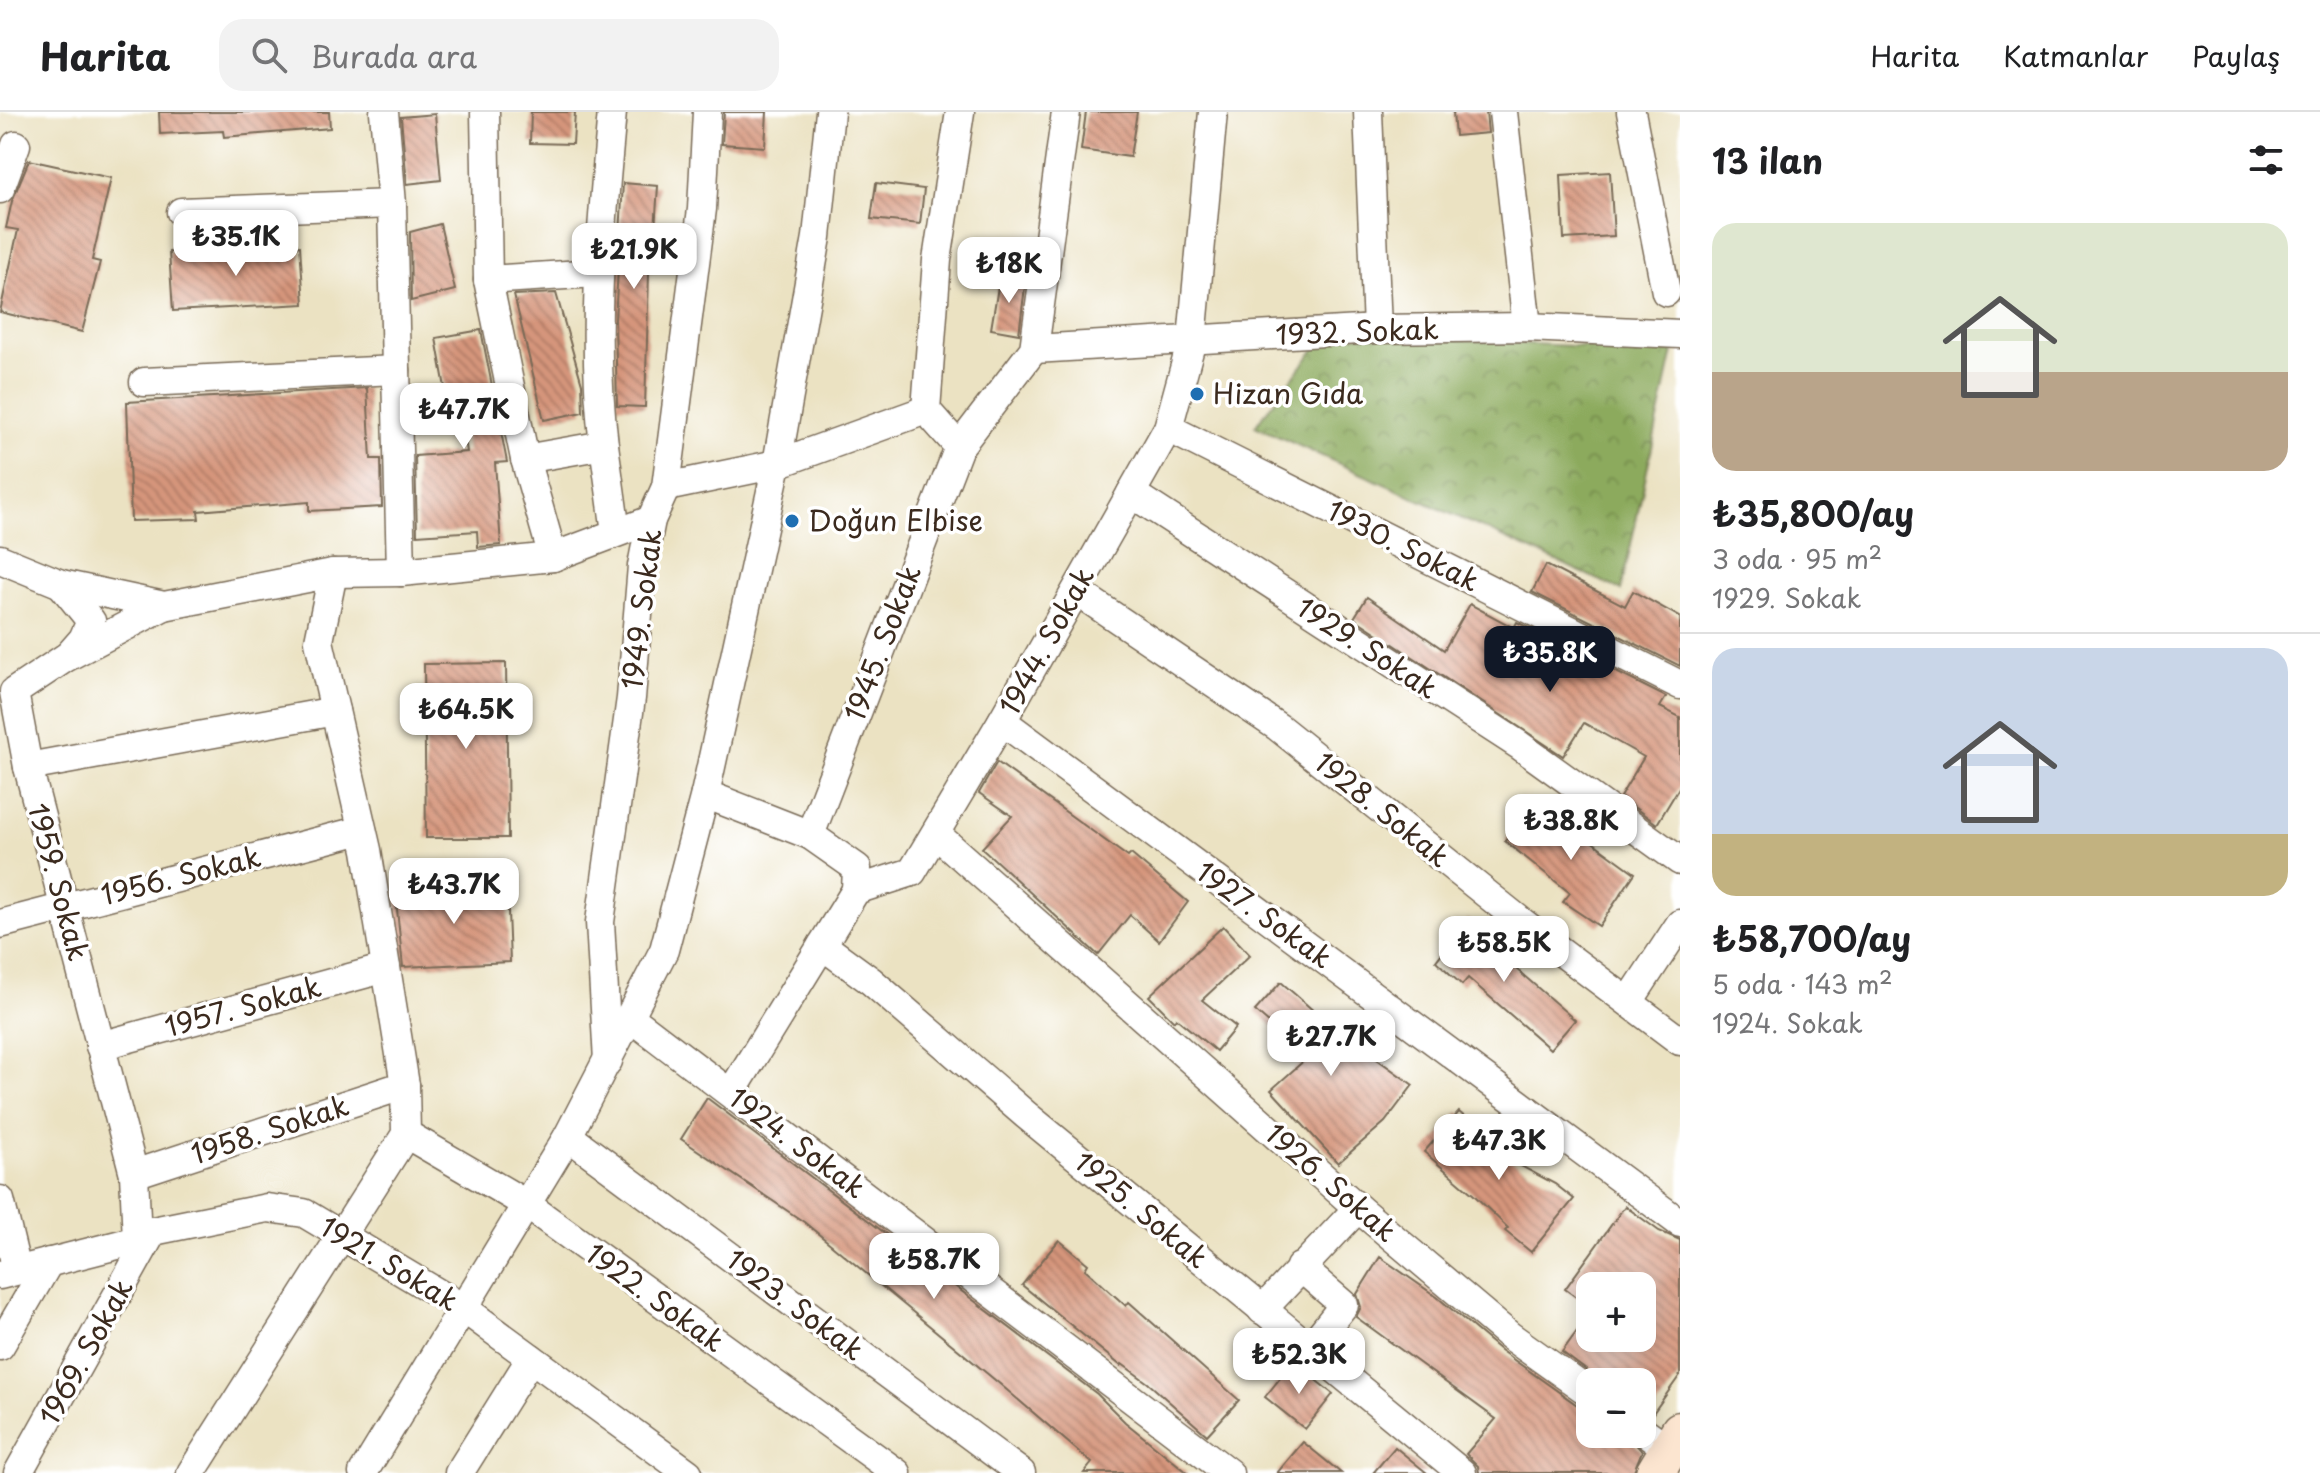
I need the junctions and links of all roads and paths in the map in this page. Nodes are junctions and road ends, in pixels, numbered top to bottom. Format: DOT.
graph roads {
  1 [pos="384,112"];
  2 [pos="485,112"];
  3 [pos="612,112"];
  4 [pos="707,112"];
  5 [pos="830,112"];
  6 [pos="960,112"];
  7 [pos="1066,112"];
  8 [pos="1213,112"];
  9 [pos="1368,112"];
  10 [pos="1503,112"];
  11 [pos="1631,112"];
  12 [pos="16,145"];
  13 [pos="0,189"];
  14 [pos="392,204"];
  15 [pos="181,212"];
  16 [pos="1680,254"];
  17 [pos="597,273"];
  18 [pos="488,280"];
  19 [pos="1666,292"];
  20 [pos="1527,327"];
  21 [pos="1377,329"];
  22 [pos="1652,330"];
  23 [pos="1680,334"];
  24 [pos="1192,340"];
  25 [pos="1034,349"];
  26 [pos="396,370"];
  27 [pos="144,382"];
  28 [pos="926,410"];
  29 [pos="1168,428"];
  30 [pos="604,445"];
  31 [pos="959,447"];
  32 [pos="525,459"];
  33 [pos="777,464"];
  34 [pos="666,487"];
  35 [pos="1131,493"];
  36 [pos="651,520"];
  37 [pos="616,532"];
  38 [pos="553,557"];
  39 [pos="0,559"];
  40 [pos="401,572"];
  41 [pos="333,573"];
  42 [pos="61,584"];
  43 [pos="1076,591"];
  44 [pos="164,606"];
  45 [pos="65,658"];
  46 [pos="1680,685"];
  47 [pos="7,695"];
  48 [pos="335,711"];
  49 [pos="1002,721"];
  50 [pos="28,767"];
  51 [pos="705,794"];
  52 [pos="362,830"];
  53 [pos="936,834"];
  54 [pos="810,835"];
  55 [pos="1680,861"];
  56 [pos="856,890"];
  57 [pos="64,905"];
  58 [pos="0,924"];
  59 [pos="1680,924"];
  60 [pos="822,945"];
  61 [pos="386,968"];
  62 [pos="1630,1000"];
  63 [pos="631,1018"];
  64 [pos="1680,1041"];
  65 [pos="100,1046"];
  66 [pos="608,1061"];
  67 [pos="405,1085"];
  68 [pos="731,1093"];
  69 [pos="406,1134"];
  70 [pos="568,1136"];
  71 [pos="134,1174"];
  72 [pos="0,1200"];
  73 [pos="526,1204"];
  74 [pos="1358,1208"];
  75 [pos="1680,1223"];
  76 [pos="145,1235"];
  77 [pos="342,1236"];
  78 [pos="49,1262"];
  79 [pos="1300,1267"];
  80 [pos="8,1272"];
  81 [pos="463,1308"];
  82 [pos="1262,1310"];
  83 [pos="0,1346"];
  84 [pos="1309,1349"];
  85 [pos="531,1358"];
  86 [pos="1576,1383"];
  87 [pos="18,1473"];
  88 [pos="191,1473"];
  89 [pos="363,1473"];
  90 [pos="459,1473"];
  91 [pos="688,1473"];
  92 [pos="897,1473"];
  93 [pos="1021,1473"];
  94 [pos="1229,1473"];
  95 [pos="1462,1473"];
  1 -- 14 [label="street"];
  2 -- 18 [label="street"];
  3 -- 17 [label="street"];
  4 -- 34 [label="street, 1949. Sokak"];
  5 -- 33 [label="street"];
  6 -- 28 [label="street"];
  7 -- 25 [label="street, 1945. Sokak"];
  8 -- 24 [label="street, 1944. Sokak"];
  9 -- 21 [label="street"];
  10 -- 20 [label="street"];
  11 -- 19 [label="street"];
  12 -- 13 [label="street"];
  14 -- 15 [label="street"];
  14 -- 26 [label="street"];
  16 -- 19 [label="street"];
  17 -- 18 [label="street"];
  17 -- 30 [label="street"];
  18 -- 32 [label="street"];
  19 -- 22 [label="street"];
  20 -- 21 [label="street, 1932. Sokak"];
  20 -- 22 [label="street, 1932. Sokak"];
  21 -- 24 [label="street, 1932. Sokak"];
  22 -- 23 [label="street, 1932. Sokak"];
  24 -- 25 [label="street, 1932. Sokak"];
  24 -- 29 [label="street, 1944. Sokak"];
  25 -- 31 [label="street, 1945. Sokak"];
  26 -- 27 [label="street"];
  26 -- 40 [label="street"];
  28 -- 31 [label="street"];
  28 -- 33 [label="street"];
  29 -- 35 [label="street, 1944. Sokak"];
  29 -- 46 [label="street, 1930. Sokak"];
  30 -- 32 [label="street"];
  30 -- 37 [label="street"];
  31 -- 54 [label="street, 1945. Sokak"];
  32 -- 38 [label="street"];
  33 -- 34 [label="street"];
  33 -- 51 [label="street"];
  34 -- 36 [label="street, 1949. Sokak"];
  35 -- 43 [label="street, 1944. Sokak"];
  35 -- 55 [label="street, 1929. Sokak"];
  36 -- 37 [label="street"];
  36 -- 66 [label="street, 1949. Sokak"];
  37 -- 38 [label="street"];
  38 -- 40 [label="street"];
  39 -- 42 [label="street"];
  40 -- 41 [label="street"];
  41 -- 44 [label="street"];
  41 -- 48 [label="street"];
  42 -- 44 [label="street"];
  42 -- 45 [label="street"];
  43 -- 49 [label="street, 1944. Sokak"];
  43 -- 62 [label="street, 1928. Sokak"];
  44 -- 45 [label="street, 1959. Sokak"];
  45 -- 47 [label="street, 1959. Sokak"];
  47 -- 50 [label="street, 1959. Sokak"];
  48 -- 50 [label="street"];
  48 -- 52 [label="street"];
  49 -- 53 [label="street, 1944. Sokak"];
  49 -- 75 [label="street, 1927. Sokak"];
  50 -- 57 [label="street, 1959. Sokak"];
  51 -- 54 [label="street"];
  51 -- 63 [label="street"];
  52 -- 57 [label="street, 1956. Sokak"];
  52 -- 61 [label="street"];
  53 -- 56 [label="street, 1944. Sokak"];
  53 -- 74 [label="street, 1926. Sokak"];
  54 -- 56 [label="street"];
  56 -- 60 [label="street"];
  57 -- 58 [label="street, 1956. Sokak"];
  57 -- 65 [label="street, 1959. Sokak"];
  59 -- 62 [label="street"];
  60 -- 68 [label="street"];
  60 -- 82 [label="street, 1925. Sokak"];
  61 -- 65 [label="street, 1957. Sokak"];
  61 -- 67 [label="street"];
  62 -- 64 [label="street, 1928. Sokak"];
  63 -- 66 [label="street"];
  63 -- 68 [label="street, 1924. Sokak"];
  65 -- 71 [label="street, 1959. Sokak"];
  66 -- 70 [label="street"];
  67 -- 69 [label="street"];
  67 -- 71 [label="street, 1958. Sokak"];
  68 -- 94 [label="street, 1924. Sokak"];
  69 -- 73 [label="street, 1922. Sokak"];
  69 -- 77 [label="street"];
  70 -- 73 [label="street"];
  70 -- 93 [label="street, 1923. Sokak"];
  71 -- 76 [label="street, 1959. Sokak"];
  72 -- 80 [label="street"];
  73 -- 81 [label="street"];
  73 -- 92 [label="street, 1922. Sokak"];
  74 -- 79 [label="street"];
  74 -- 86 [label="street, 1926. Sokak"];
  76 -- 77 [label="street, 1921. Sokak"];
  76 -- 78 [label="street, 1921. Sokak"];
  76 -- 87 [label="street, 1969. Sokak"];
  77 -- 81 [label="street, 1921. Sokak"];
  77 -- 88 [label="street"];
  78 -- 80 [label="street, 1921. Sokak"];
  78 -- 83 [label="street"];
  79 -- 82 [label="street"];
  79 -- 84 [label="street"];
  81 -- 85 [label="street, 1921. Sokak"];
  81 -- 89 [label="street"];
  82 -- 84 [label="street, 1925. Sokak"];
  84 -- 95 [label="street, 1925. Sokak"];
  85 -- 90 [label="street"];
  85 -- 91 [label="street, 1921. Sokak"];
}
